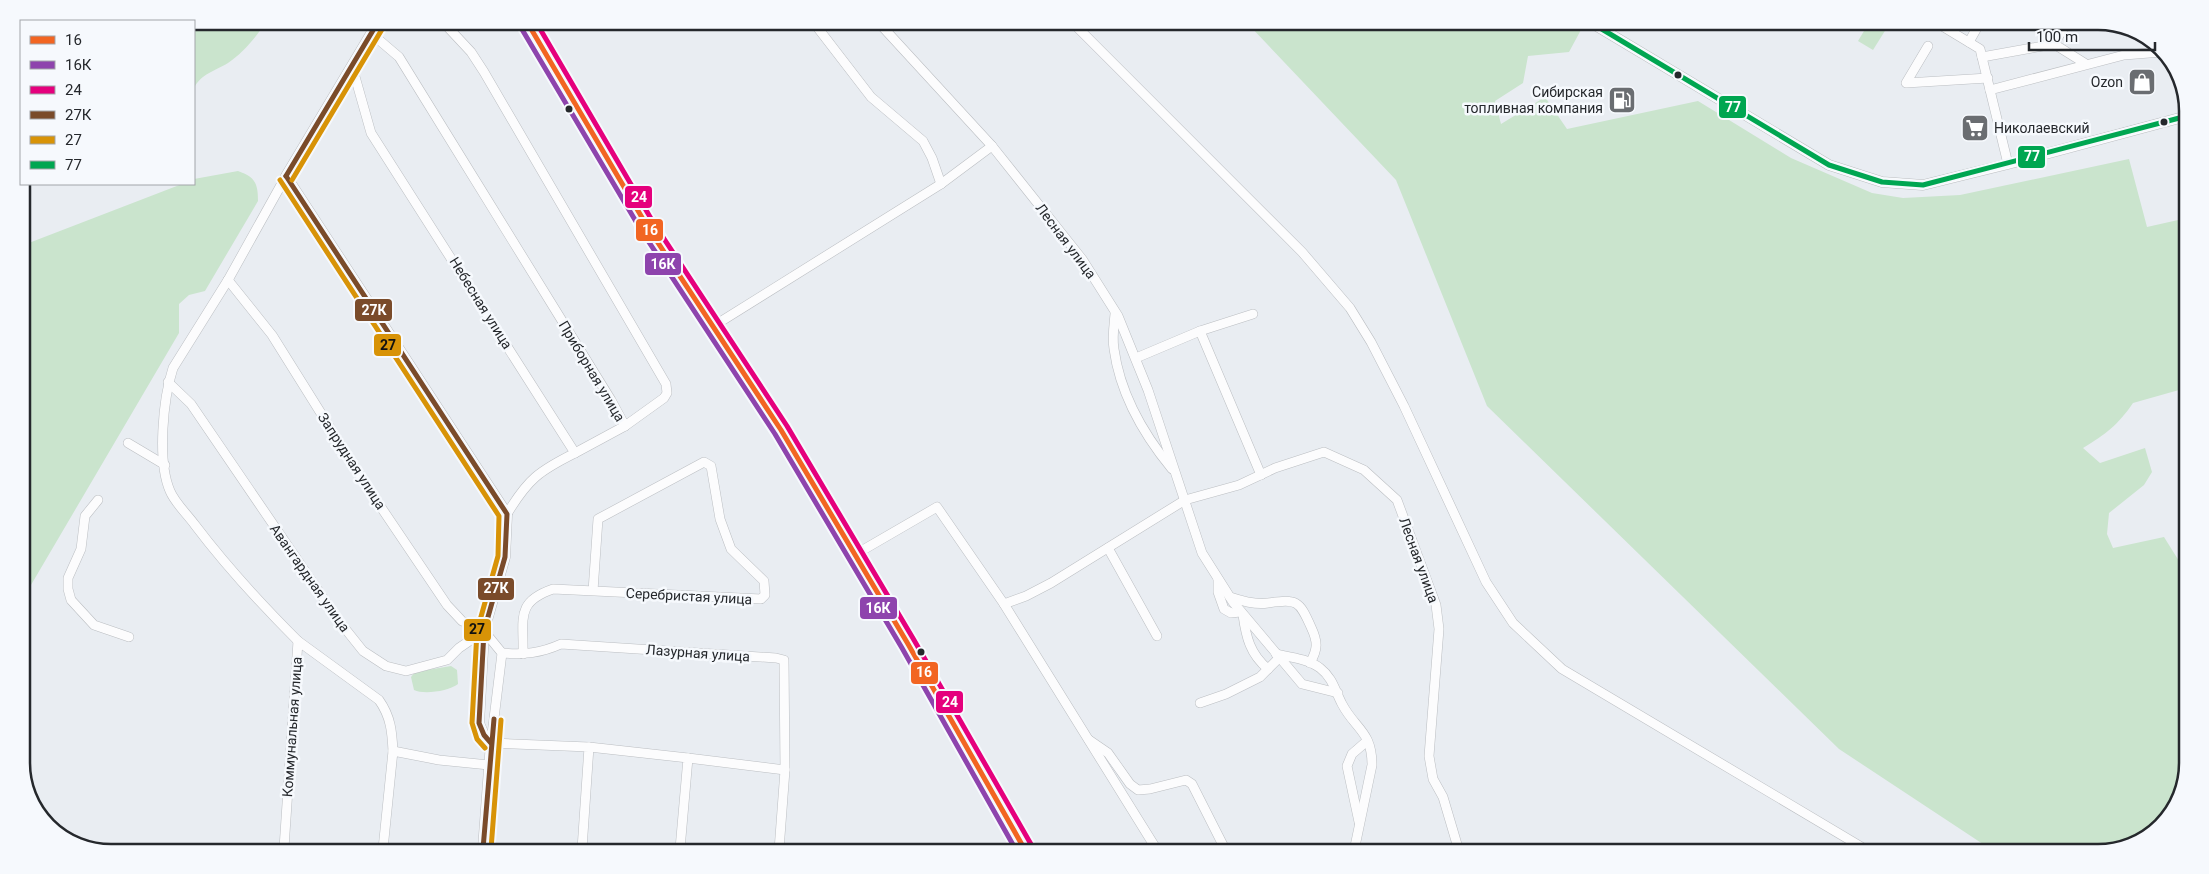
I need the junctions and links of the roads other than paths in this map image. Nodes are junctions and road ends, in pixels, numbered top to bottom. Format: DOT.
graph roads {
  1 [pos="374,30"];
  2 [pos="450,30"];
  3 [pos="531,30"];
  4 [pos="819,30"];
  5 [pos="885,30"];
  6 [pos="1080,30"];
  7 [pos="1603,30"];
  8 [pos="1949,30"];
  9 [pos="1976,30"];
  10 [pos="2063,30"];
  11 [pos="372,34"];
  12 [pos="1969,42"];
  13 [pos="2054,44"];
  14 [pos="1928,46"];
  15 [pos="2153,53"];
  16 [pos="1982,57"];
  17 [pos="2086,64"];
  18 [pos="352,66"];
  19 [pos="1988,78"];
  20 [pos="1990,90"];
  21 [pos="2179,118"];
  22 [pos="992,146"];
  23 [pos="2008,164"];
  24 [pos="286,176"];
  25 [pos="941,184"];
  26 [pos="228,280"];
  27 [pos="1115,312"];
  28 [pos="1253,314"];
  29 [pos="712,327"];
  30 [pos="1200,331"];
  31 [pos="1136,358"];
  32 [pos="168,382"];
  33 [pos="624,426"];
  34 [pos="128,443"];
  35 [pos="575,453"];
  36 [pos="165,465"];
  37 [pos="1176,475"];
  38 [pos="1260,475"];
  39 [pos="98,500"];
  40 [pos="1185,500"];
  41 [pos="507,514"];
  42 [pos="1108,548"];
  43 [pos="856,554"];
  44 [pos="1218,579"];
  45 [pos="593,591"];
  46 [pos="1230,597"];
  47 [pos="1004,604"];
  48 [pos="1242,613"];
  49 [pos="484,631"];
  50 [pos="1157,636"];
  51 [pos="129,637"];
  52 [pos="298,641"];
  53 [pos="502,653"];
  54 [pos="523,654"];
  55 [pos="1277,656"];
  56 [pos="1310,663"];
  57 [pos="1268,669"];
  58 [pos="1338,693"];
  59 [pos="1200,703"];
  60 [pos="1085,737"];
  61 [pos="1367,741"];
  62 [pos="491,743"];
  63 [pos="589,747"];
  64 [pos="393,751"];
  65 [pos="688,758"];
  66 [pos="489,765"];
  67 [pos="785,770"];
  68 [pos="1359,825"];
  69 [pos="284,844"];
  70 [pos="384,844"];
  71 [pos="483,844"];
  72 [pos="582,844"];
  73 [pos="680,844"];
  74 [pos="779,844"];
  75 [pos="1022,844"];
  76 [pos="1153,844"];
  77 [pos="1222,844"];
  78 [pos="1355,844"];
  79 [pos="1457,844"];
  80 [pos="1857,844"];
  1 -- 11 [label="street"];
  2 -- 33 [label="street, Приборная улица"];
  3 -- 29 [label="street"];
  4 -- 25 [label="street"];
  5 -- 22 [label="street, Лесная улица"];
  6 -- 80 [label="street"];
  7 -- 23 [label="street"];
  8 -- 12 [label="street"];
  9 -- 12 [label="street"];
  10 -- 13 [label="street"];
  11 -- 18 [label="street"];
  11 -- 33 [label="street, Приборная улица"];
  12 -- 16 [label="street"];
  13 -- 16 [label="street"];
  13 -- 17 [label="street"];
  14 -- 19 [label="street"];
  15 -- 17 [label="street"];
  16 -- 19 [label="street"];
  17 -- 20 [label="street"];
  18 -- 24 [label="street"];
  18 -- 35 [label="street, Небесная улица"];
  19 -- 20 [label="street"];
  20 -- 23 [label="street"];
  21 -- 23 [label="street"];
  22 -- 25 [label="street"];
  22 -- 27 [label="street, Лесная улица"];
  24 -- 26 [label="street"];
  24 -- 41 [label="street"];
  25 -- 29 [label="street"];
  26 -- 32 [label="street"];
  26 -- 49 [label="street, Запрудная улица"];
  27 -- 31 [label="street, Лесная улица"];
  27 -- 37 [label="street"];
  28 -- 30 [label="street"];
  29 -- 43 [label="street"];
  30 -- 31 [label="street"];
  30 -- 38 [label="street"];
  31 -- 37 [label="street, Лесная улица"];
  32 -- 36 [label="street"];
  32 -- 49 [label="street, Авангардная улица"];
  33 -- 35 [label="street"];
  34 -- 36 [label="street"];
  35 -- 41 [label="street"];
  36 -- 52 [label="street"];
  37 -- 40 [label="street, Лесная улица"];
  38 -- 40 [label="street, Лесная улица"];
  38 -- 79 [label="street, Лесная улица"];
  39 -- 51 [label="street"];
  40 -- 42 [label="street"];
  40 -- 44 [label="street, Лесная улица"];
  41 -- 49 [label="street"];
  42 -- 47 [label="street"];
  42 -- 50 [label="street"];
  43 -- 47 [label="street"];
  43 -- 75 [label="street"];
  44 -- 46 [label="street, Лесная улица"];
  44 -- 48 [label="street"];
  45 -- 45 [label="street, Серебристая улица"];
  45 -- 54 [label="street, Серебристая улица"];
  46 -- 48 [label="street, Лесная улица"];
  46 -- 56 [label="street"];
  47 -- 60 [label="street"];
  48 -- 55 [label="street, Лесная улица"];
  48 -- 57 [label="street"];
  49 -- 53 [label="street"];
  49 -- 62 [label="street"];
  52 -- 64 [label="street, Коммунальная улица"];
  52 -- 69 [label="street, Коммунальная улица"];
  53 -- 54 [label="street, Лазурная улица"];
  53 -- 62 [label="street"];
  54 -- 67 [label="street, Лазурная улица"];
  55 -- 56 [label="street"];
  55 -- 57 [label="street"];
  55 -- 58 [label="street, Лесная улица"];
  56 -- 58 [label="street"];
  57 -- 59 [label="street"];
  58 -- 61 [label="street"];
  60 -- 76 [label="street"];
  60 -- 77 [label="street"];
  61 -- 68 [label="street"];
  61 -- 68 [label="street"];
  62 -- 63 [label="street"];
  62 -- 66 [label="street"];
  63 -- 65 [label="street"];
  63 -- 72 [label="street"];
  64 -- 66 [label="street"];
  64 -- 70 [label="street, Коммунальная улица"];
  65 -- 67 [label="street"];
  65 -- 73 [label="street"];
  66 -- 71 [label="street"];
  67 -- 74 [label="street, Лазурная улица"];
  68 -- 78 [label="street"];
}
